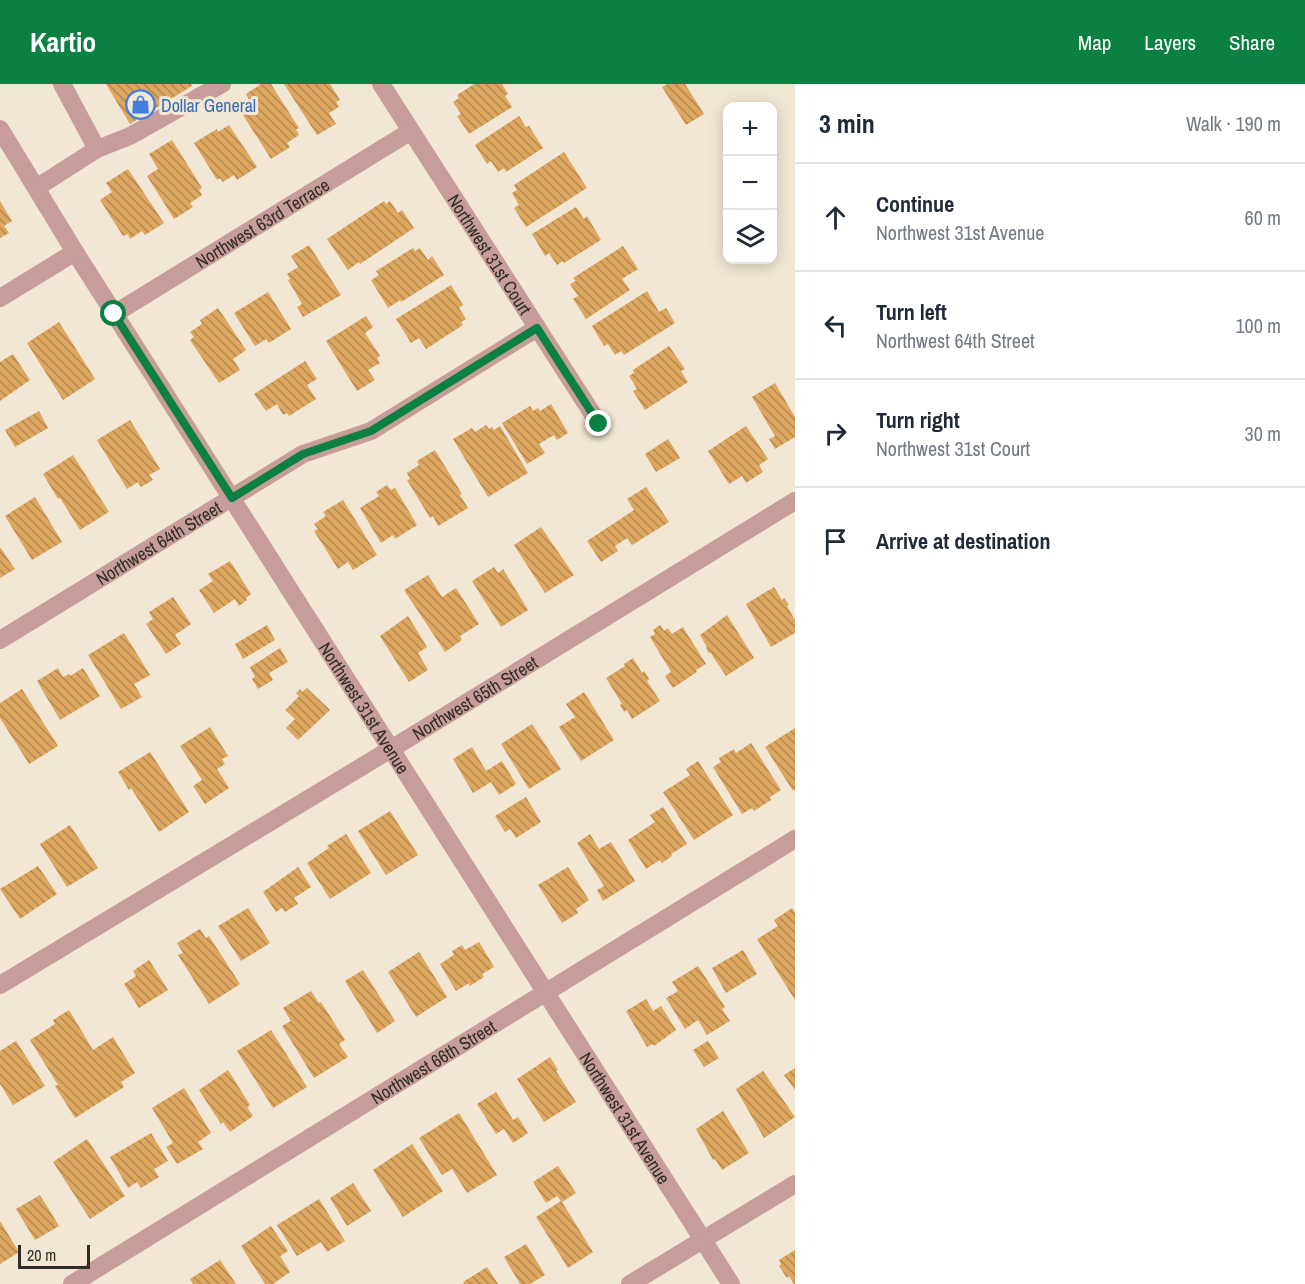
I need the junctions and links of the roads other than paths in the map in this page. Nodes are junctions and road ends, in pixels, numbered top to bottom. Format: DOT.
graph roads {
  1 [pos="62,84"];
  2 [pos="222,84"];
  3 [pos="381,84"];
  4 [pos="0,129"];
  5 [pos="411,131"];
  6 [pos="97,149"];
  7 [pos="36,188"];
  8 [pos="75,252"];
  9 [pos="0,298"];
  10 [pos="114,314"];
  11 [pos="537,328"];
  12 [pos="599,424"];
  13 [pos="232,498"];
  14 [pos="795,501"];
  15 [pos="0,640"];
  16 [pos="391,749"];
  17 [pos="795,839"];
  18 [pos="0,984"];
  19 [pos="545,992"];
  20 [pos="795,1184"];
  21 [pos="703,1240"];
  22 [pos="72,1284"];
  23 [pos="630,1284"];
  24 [pos="731,1284"];
  1 -- 6 [label="street"];
  2 -- 6 [label="street"];
  3 -- 5 [label="street, Northwest 31st Court"];
  4 -- 7 [label="street, Northwest 31st Avenue"];
  5 -- 10 [label="street, Northwest 63rd Terrace"];
  5 -- 11 [label="street, Northwest 31st Court"];
  6 -- 7 [label="street"];
  7 -- 8 [label="street, Northwest 31st Avenue"];
  8 -- 9 [label="street"];
  8 -- 10 [label="street, Northwest 31st Avenue"];
  10 -- 13 [label="street, Northwest 31st Avenue"];
  11 -- 12 [label="street, Northwest 31st Court"];
  11 -- 13 [label="street, Northwest 64th Street"];
  13 -- 15 [label="street, Northwest 64th Street"];
  13 -- 16 [label="street, Northwest 31st Avenue"];
  14 -- 16 [label="street, Northwest 65th Street"];
  16 -- 18 [label="street, Northwest 65th Street"];
  16 -- 19 [label="street, Northwest 31st Avenue"];
  17 -- 19 [label="street, Northwest 66th Street"];
  19 -- 21 [label="street, Northwest 31st Avenue"];
  19 -- 22 [label="street, Northwest 66th Street"];
  20 -- 21 [label="street"];
  21 -- 23 [label="street"];
  21 -- 24 [label="street, Northwest 31st Avenue"];
}
